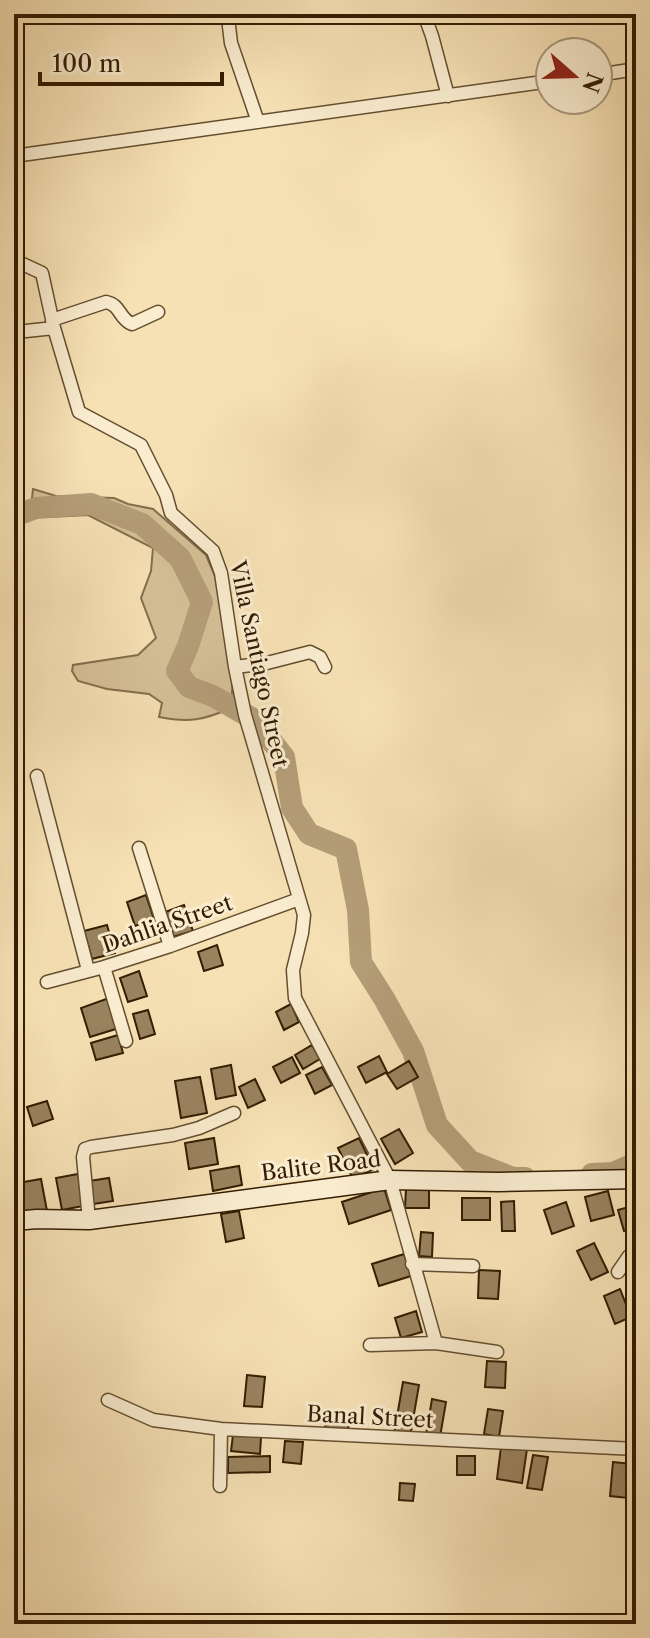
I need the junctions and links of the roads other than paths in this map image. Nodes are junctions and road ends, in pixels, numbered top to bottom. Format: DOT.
graph roads {
  1 [pos="424,14"];
  2 [pos="228,18"];
  3 [pos="636,69"];
  4 [pos="614,72"];
  5 [pos="534,83"];
  6 [pos="448,96"];
  7 [pos="258,122"];
  8 [pos="14,156"];
  9 [pos="14,260"];
  10 [pos="158,312"];
  11 [pos="53,324"];
  12 [pos="14,330"];
  13 [pos="235,667"];
  14 [pos="325,667"];
  15 [pos="37,776"];
  16 [pos="139,848"];
  17 [pos="299,899"];
  18 [pos="170,946"];
  19 [pos="104,967"];
  20 [pos="88,970"];
  21 [pos="47,982"];
  22 [pos="126,1041"];
  23 [pos="234,1113"];
  24 [pos="636,1179"];
  25 [pos="390,1180"];
  26 [pos="89,1220"];
  27 [pos="14,1221"];
  28 [pos="636,1251"];
  29 [pos="412,1264"];
  30 [pos="473,1266"];
  31 [pos="618,1272"];
  32 [pos="436,1343"];
  33 [pos="370,1345"];
  34 [pos="497,1352"];
  35 [pos="108,1400"];
  36 [pos="221,1429"];
  37 [pos="636,1449"];
  38 [pos="220,1486"];
  1 -- 6 [label="street"];
  2 -- 7 [label="street"];
  3 -- 4 [label="street"];
  5 -- 6 [label="street"];
  6 -- 7 [label="street"];
  7 -- 8 [label="street"];
  9 -- 11 [label="street, Villa Santiago Street"];
  10 -- 11 [label="street"];
  11 -- 12 [label="street"];
  11 -- 13 [label="street, Villa Santiago Street"];
  13 -- 14 [label="street"];
  13 -- 17 [label="street, Villa Santiago Street"];
  15 -- 20 [label="street"];
  16 -- 18 [label="street"];
  17 -- 18 [label="street, Dahlia Street"];
  17 -- 25 [label="street, Villa Santiago Street"];
  18 -- 19 [label="street, Dahlia Street"];
  19 -- 20 [label="street, Dahlia Street"];
  19 -- 22 [label="street"];
  20 -- 21 [label="street, Dahlia Street"];
  23 -- 26 [label="street"];
  24 -- 25 [label="street, Balite Road"];
  25 -- 26 [label="street, Balite Road"];
  25 -- 29 [label="street, Villa Santiago Street"];
  26 -- 27 [label="street, Balite Road"];
  28 -- 31 [label="street"];
  29 -- 30 [label="street"];
  29 -- 32 [label="street, Villa Santiago Street"];
  32 -- 33 [label="street"];
  32 -- 34 [label="street"];
  35 -- 36 [label="street, Banal Street"];
  36 -- 37 [label="street, Banal Street"];
  36 -- 38 [label="street"];
}
